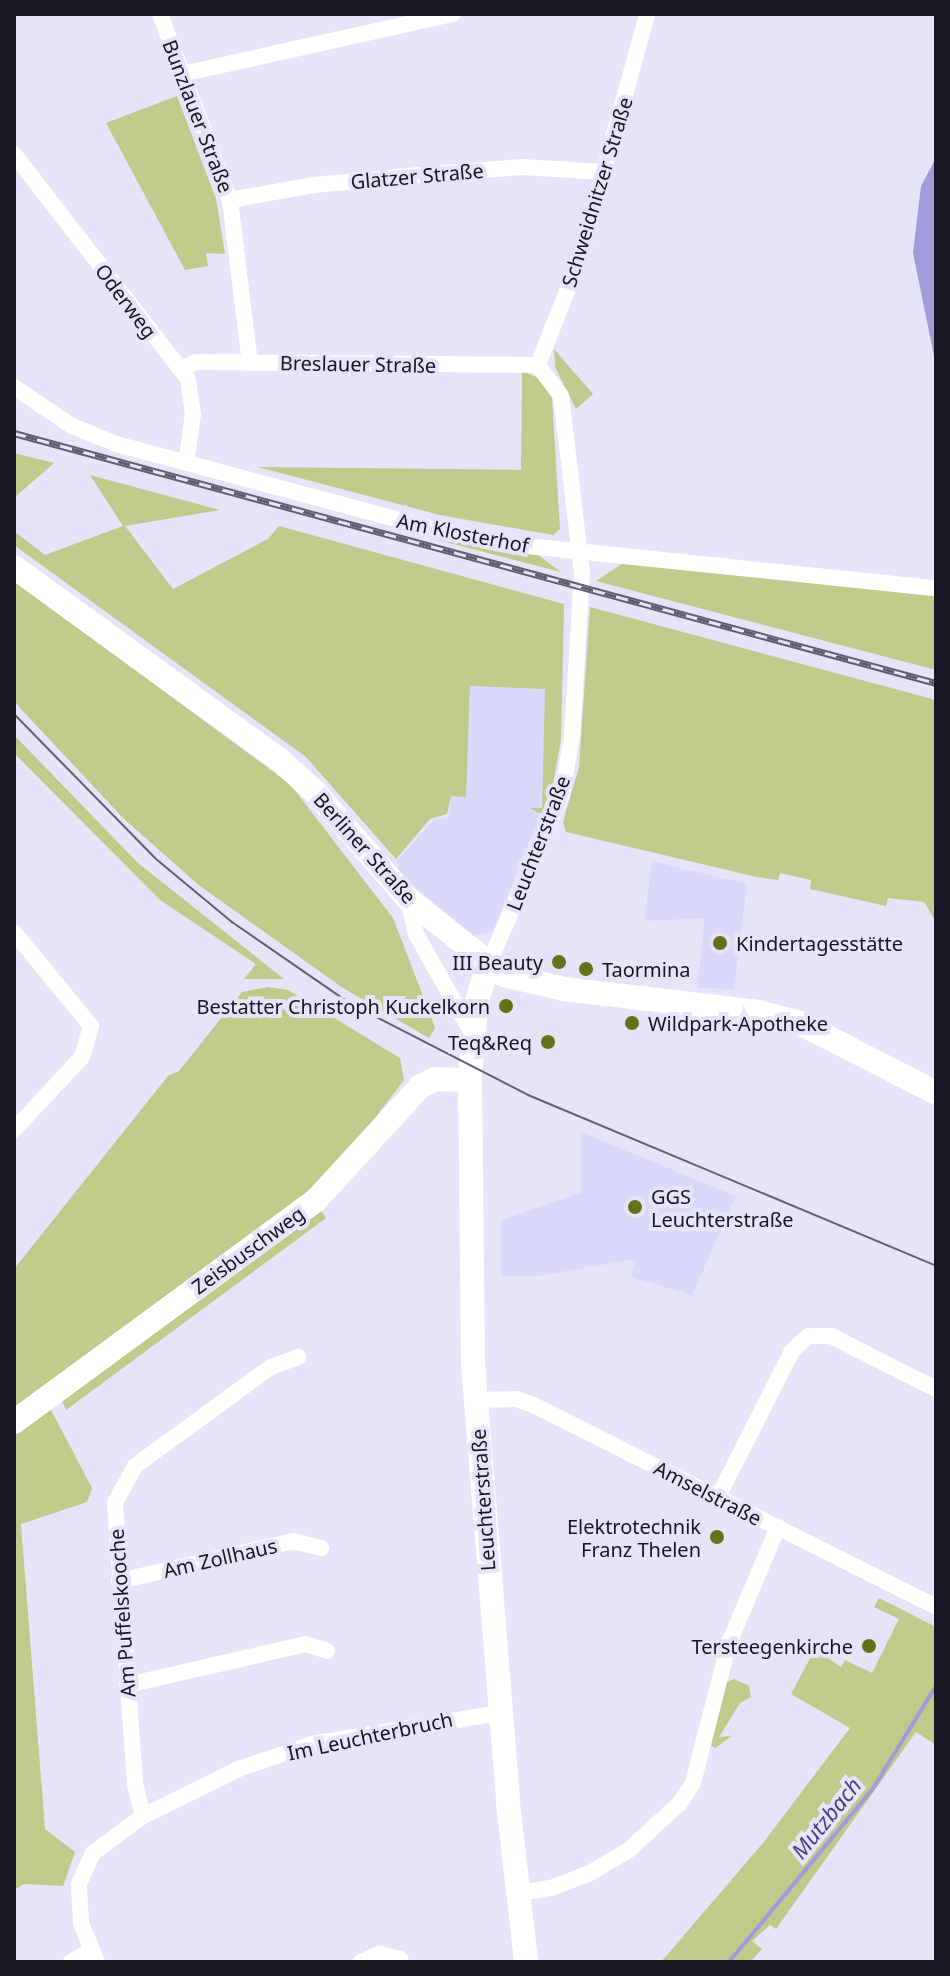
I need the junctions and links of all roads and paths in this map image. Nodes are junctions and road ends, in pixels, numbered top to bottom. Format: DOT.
graph roads {
  1 [pos="160,14"];
  2 [pos="452,14"];
  3 [pos="647,14"];
  4 [pos="182,74"];
  5 [pos="14,154"];
  6 [pos="605,172"];
  7 [pos="230,200"];
  8 [pos="250,363"];
  9 [pos="538,365"];
  10 [pos="180,369"];
  11 [pos="14,387"];
  12 [pos="186,463"];
  13 [pos="578,552"];
  14 [pos="14,567"];
  15 [pos="936,588"];
  16 [pos="408,899"];
  17 [pos="14,932"];
  18 [pos="488,965"];
  19 [pos="473,1035"];
  20 [pos="470,1080"];
  21 [pos="936,1093"];
  22 [pos="14,1130"];
  23 [pos="298,1357"];
  24 [pos="936,1389"];
  25 [pos="475,1400"];
  26 [pos="14,1422"];
  27 [pos="718,1497"];
  28 [pos="778,1527"];
  29 [pos="321,1548"];
  30 [pos="119,1581"];
  31 [pos="936,1607"];
  32 [pos="327,1651"];
  33 [pos="127,1685"];
  34 [pos="500,1713"];
  35 [pos="143,1816"];
  36 [pos="518,1893"];
  37 [pos="94,1956"];
  38 [pos="400,1959"];
  39 [pos="71,1962"];
  40 [pos="361,1962"];
  41 [pos="526,1962"];
  1 -- 4 [label="street, Bunzlauer Straße"];
  2 -- 4 [label="street"];
  3 -- 6 [label="street, Schweidnitzer Straße"];
  4 -- 7 [label="street, Bunzlauer Straße"];
  5 -- 10 [label="street, Oderweg"];
  6 -- 7 [label="street, Glatzer Straße"];
  6 -- 9 [label="street, Schweidnitzer Straße"];
  7 -- 8 [label="street, Bunzlauer Straße"];
  8 -- 9 [label="street, Breslauer Straße"];
  8 -- 10 [label="street, Breslauer Straße"];
  9 -- 13 [label="street"];
  10 -- 12 [label="street, Oderweg"];
  11 -- 12 [label="street, Am Klosterhof"];
  12 -- 13 [label="street, Am Klosterhof"];
  13 -- 15 [label="street, Am Klosterhof"];
  13 -- 18 [label="street, Leuchterstraße"];
  14 -- 16 [label="street, Berliner Straße"];
  16 -- 18 [label="street, Berliner Straße"];
  16 -- 19 [label="street"];
  17 -- 22 [label="street"];
  18 -- 19 [label="street, Leuchterstraße"];
  18 -- 21 [label="street, Berliner Straße"];
  19 -- 20 [label="street, Leuchterstraße"];
  20 -- 25 [label="street, Leuchterstraße"];
  20 -- 26 [label="street, Zeisbuschweg"];
  23 -- 30 [label="street, Am Puffelskooche"];
  24 -- 27 [label="street"];
  25 -- 27 [label="street, Amselstraße"];
  25 -- 34 [label="street, Leuchterstraße"];
  27 -- 28 [label="street, Amselstraße"];
  28 -- 31 [label="street, Amselstraße"];
  28 -- 36 [label="street"];
  29 -- 30 [label="street, Am Zollhaus"];
  30 -- 33 [label="street, Am Puffelskooche"];
  32 -- 33 [label="street"];
  33 -- 35 [label="street, Am Puffelskooche"];
  34 -- 35 [label="street, Im Leuchterbruch"];
  34 -- 36 [label="street, Leuchterstraße"];
  35 -- 37 [label="street, Im Leuchterbruch"];
  36 -- 41 [label="street, Leuchterstraße"];
  37 -- 39 [label="street"];
  38 -- 40 [label="street"];
}
